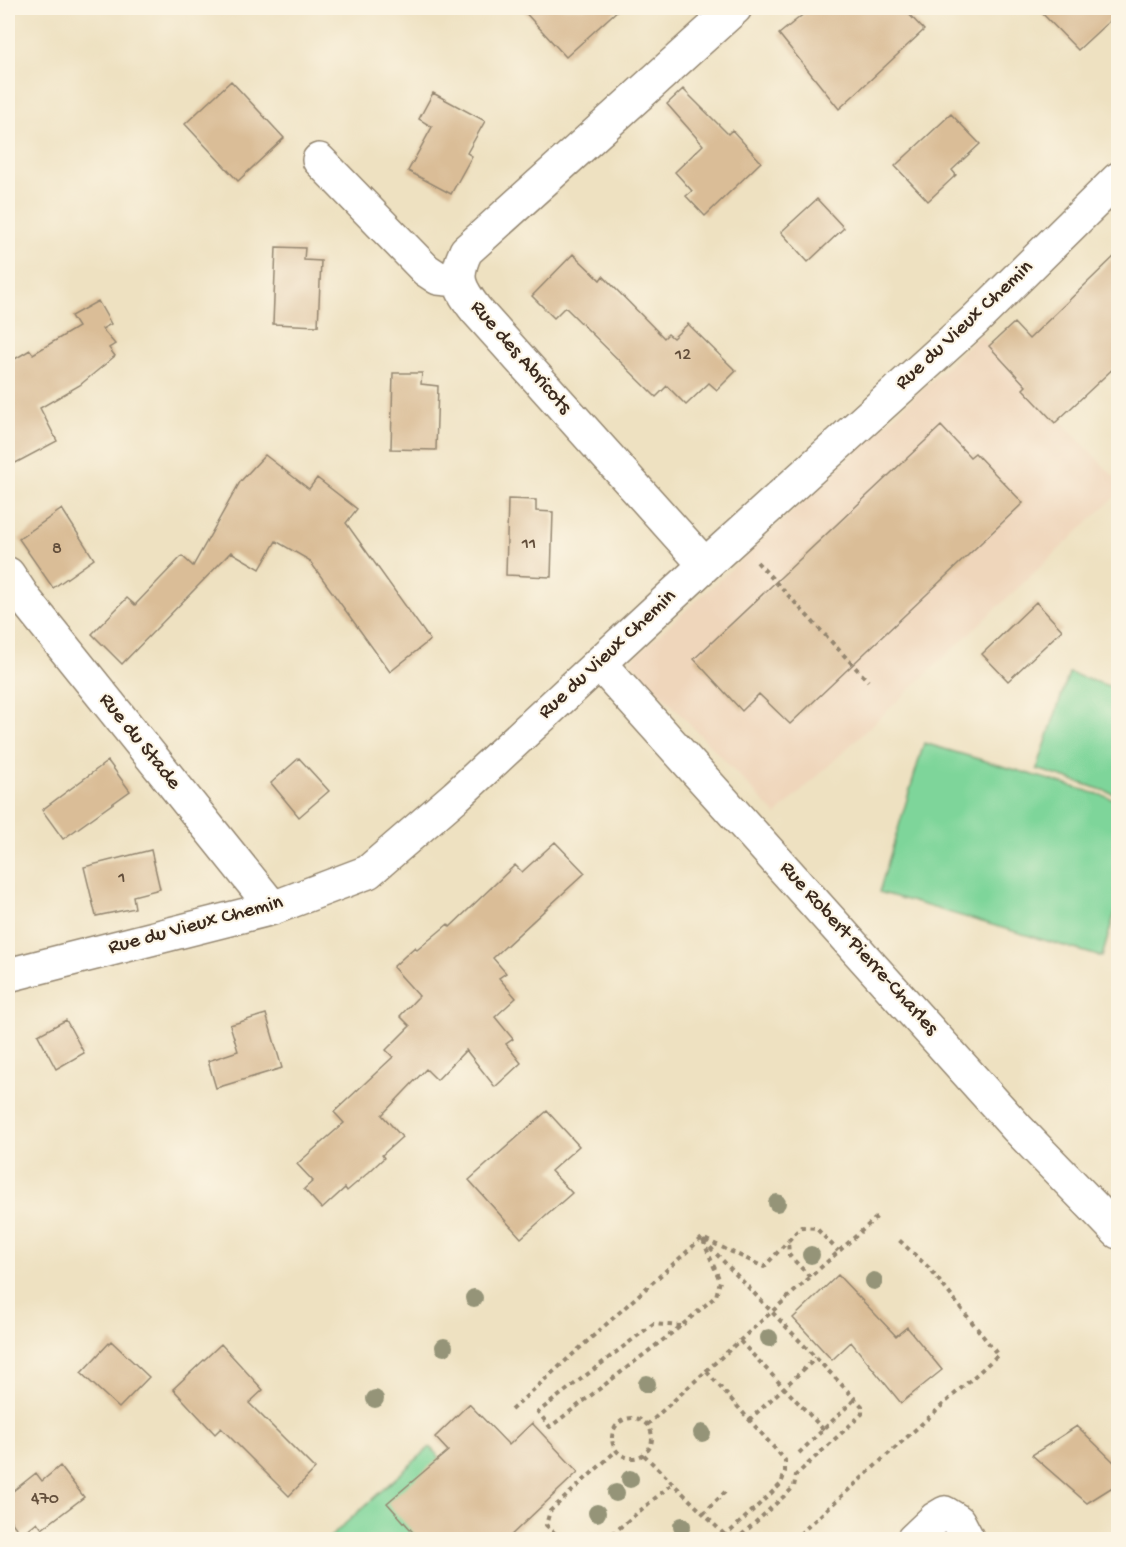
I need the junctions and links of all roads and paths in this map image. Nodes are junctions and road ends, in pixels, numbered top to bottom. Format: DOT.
graph roads {
  1 [pos="735,8"];
  2 [pos="319,160"];
  3 [pos="1119,179"];
  4 [pos="458,279"];
  5 [pos="732,541"];
  6 [pos="705,565"];
  7 [pos="8,574"];
  8 [pos="599,663"];
  9 [pos="868,681"];
  10 [pos="273,908"];
  11 [pos="8,975"];
  12 [pos="878,1216"];
  13 [pos="1119,1232"];
  14 [pos="702,1238"];
  15 [pos="899,1240"];
  16 [pos="788,1241"];
  17 [pos="838,1251"];
  18 [pos="810,1277"];
  19 [pos="772,1311"];
  20 [pos="681,1326"];
  21 [pos="740,1341"];
  22 [pos="816,1358"];
  23 [pos="706,1371"];
  24 [pos="784,1388"];
  25 [pos="855,1399"];
  26 [pos="511,1410"];
  27 [pos="749,1420"];
  28 [pos="647,1425"];
  29 [pos="824,1430"];
  30 [pos="616,1451"];
  31 [pos="799,1453"];
  32 [pos="644,1455"];
  33 [pos="672,1484"];
  34 [pos="725,1492"];
  35 [pos="703,1514"];
  36 [pos="725,1535"];
  37 [pos="562,1539"];
  38 [pos="605,1539"];
  39 [pos="721,1539"];
  40 [pos="736,1539"];
  41 [pos="793,1539"];
  42 [pos="913,1539"];
  43 [pos="968,1539"];
  1 -- 4 [label="street, Rue des Abricots"];
  2 -- 4 [label="street"];
  3 -- 5 [label="street, Rue du Vieux Chemin"];
  4 -- 6 [label="street, Rue des Abricots"];
  5 -- 6 [label="street, Rue du Vieux Chemin"];
  5 -- 9 [label="path"];
  6 -- 8 [label="street, Rue du Vieux Chemin"];
  7 -- 10 [label="street, Rue du Stade"];
  8 -- 10 [label="street, Rue du Vieux Chemin"];
  8 -- 13 [label="street, Rue Robert Pierre-Charles"];
  10 -- 11 [label="street, Rue du Vieux Chemin"];
  12 -- 17 [label="path"];
  14 -- 16 [label="path"];
  14 -- 19 [label="path"];
  14 -- 20 [label="path"];
  14 -- 26 [label="path"];
  15 -- 41 [label="path"];
  16 -- 17 [label="path"];
  16 -- 18 [label="path"];
  17 -- 18 [label="path"];
  18 -- 19 [label="path"];
  19 -- 21 [label="path"];
  19 -- 22 [label="path"];
  20 -- 20 [label="path"];
  21 -- 23 [label="path"];
  21 -- 24 [label="path"];
  22 -- 24 [label="path"];
  22 -- 25 [label="path"];
  23 -- 27 [label="path"];
  23 -- 28 [label="path"];
  24 -- 27 [label="path"];
  24 -- 29 [label="path"];
  25 -- 29 [label="path"];
  25 -- 40 [label="path"];
  27 -- 36 [label="path"];
  28 -- 30 [label="path"];
  28 -- 32 [label="path"];
  29 -- 31 [label="path"];
  30 -- 32 [label="path"];
  30 -- 37 [label="path"];
  32 -- 33 [label="path"];
  33 -- 35 [label="path"];
  33 -- 38 [label="path"];
  34 -- 35 [label="path"];
  35 -- 36 [label="path"];
  36 -- 39 [label="path"];
  42 -- 43 [label="street"];
}
